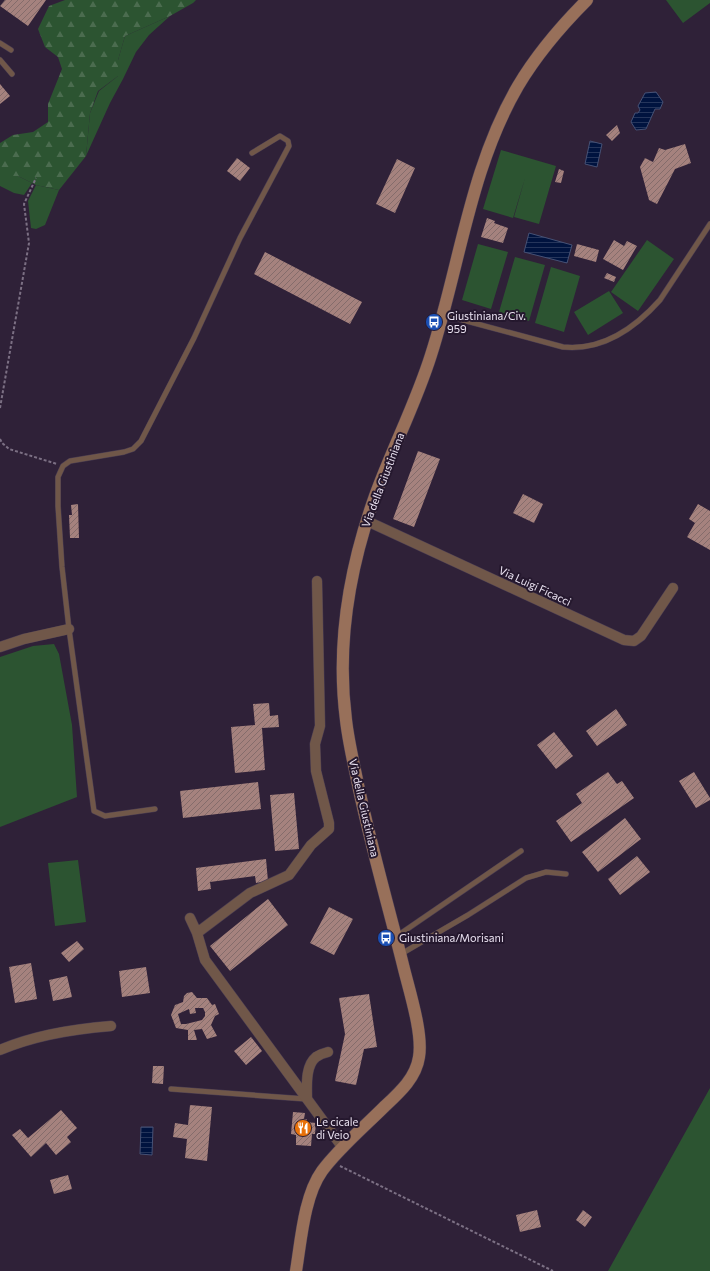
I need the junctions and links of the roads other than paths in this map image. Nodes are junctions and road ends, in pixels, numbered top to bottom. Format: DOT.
graph roads {
  1 [pos="587,0"];
  2 [pos="0,43"];
  3 [pos="12,50"];
  4 [pos="0,60"];
  5 [pos="12,74"];
  6 [pos="252,152"];
  7 [pos="710,224"];
  8 [pos="443,314"];
  9 [pos="367,521"];
  10 [pos="317,581"];
  11 [pos="673,588"];
  12 [pos="69,630"];
  13 [pos="0,647"];
  14 [pos="155,809"];
  15 [pos="521,851"];
  16 [pos="566,874"];
  17 [pos="190,918"];
  18 [pos="197,933"];
  19 [pos="396,937"];
  20 [pos="400,954"];
  21 [pos="111,1026"];
  22 [pos="0,1050"];
  23 [pos="328,1052"];
  24 [pos="171,1089"];
  25 [pos="307,1099"];
  26 [pos="343,1148"];
  27 [pos="296,1271"];
  1 -- 8 [label="street, Via della Giustiniana"];
  2 -- 3 [label="lane"];
  4 -- 5 [label="lane"];
  6 -- 12 [label="lane"];
  7 -- 8 [label="lane"];
  8 -- 9 [label="street, Via della Giustiniana"];
  9 -- 11 [label="street, Via Luigi Ficacci"];
  9 -- 19 [label="street, Via della Giustiniana"];
  10 -- 18 [label="street"];
  12 -- 13 [label="street"];
  12 -- 14 [label="lane"];
  15 -- 19 [label="lane"];
  16 -- 20 [label="lane"];
  17 -- 18 [label="street"];
  18 -- 25 [label="street"];
  19 -- 20 [label="street, Via della Giustiniana"];
  20 -- 26 [label="street, Via della Giustiniana"];
  21 -- 22 [label="street"];
  23 -- 25 [label="street"];
  24 -- 25 [label="lane"];
  25 -- 26 [label="street"];
  26 -- 27 [label="street, Via della Giustiniana"];
}
